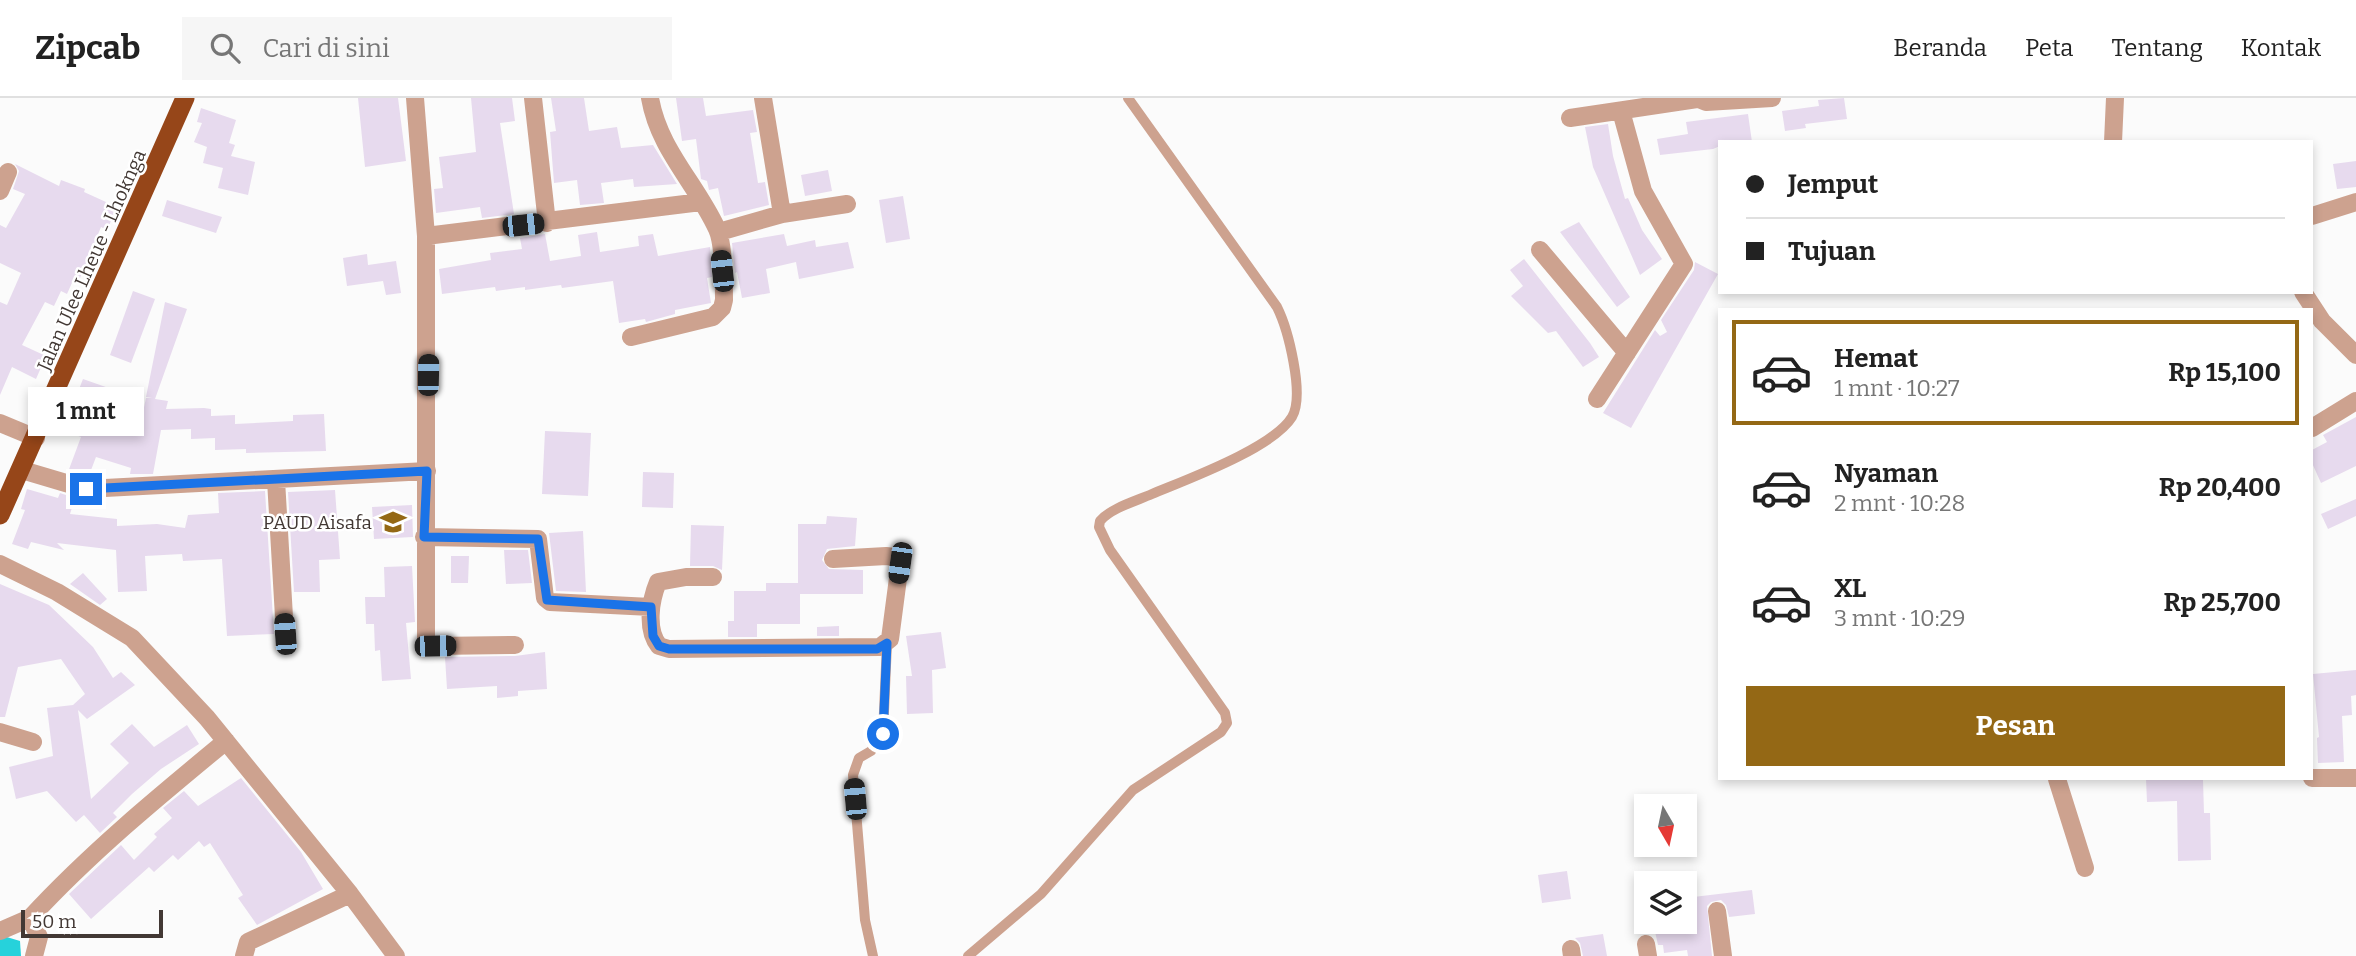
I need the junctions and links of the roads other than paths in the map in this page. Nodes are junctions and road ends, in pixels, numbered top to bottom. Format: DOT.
graph roads {
  1 [pos="185,98"];
  2 [pos="415,98"];
  3 [pos="533,98"];
  4 [pos="650,98"];
  5 [pos="763,98"];
  6 [pos="1128,98"];
  7 [pos="1697,98"];
  8 [pos="1772,98"];
  9 [pos="2115,98"];
  10 [pos="1621,111"];
  11 [pos="1570,118"];
  12 [pos="2113,140"];
  13 [pos="8,172"];
  14 [pos="0,191"];
  15 [pos="701,202"];
  16 [pos="2356,202"];
  17 [pos="847,204"];
  18 [pos="782,214"];
  19 [pos="2313,215"];
  20 [pos="547,223"];
  21 [pos="719,232"];
  22 [pos="426,236"];
  23 [pos="1540,250"];
  24 [pos="2304,294"];
  25 [pos="631,337"];
  26 [pos="1627,353"];
  27 [pos="2356,355"];
  28 [pos="1597,399"];
  29 [pos="2356,401"];
  30 [pos="0,423"];
  31 [pos="2313,427"];
  32 [pos="36,438"];
  33 [pos="22,470"];
  34 [pos="427,471"];
  35 [pos="276,480"];
  36 [pos="0,515"];
  37 [pos="424,537"];
  38 [pos="833,559"];
  39 [pos="0,564"];
  40 [pos="713,577"];
  41 [pos="651,607"];
  42 [pos="285,634"];
  43 [pos="887,643"];
  44 [pos="515,645"];
  45 [pos="0,732"];
  46 [pos="226,741"];
  47 [pos="33,742"];
  48 [pos="2313,778"];
  49 [pos="2356,778"];
  50 [pos="2057,780"];
  51 [pos="2085,868"];
  52 [pos="350,894"];
  53 [pos="1717,911"];
  54 [pos="30,918"];
  55 [pos="0,931"];
  56 [pos="34,956"];
  57 [pos="244,956"];
  58 [pos="396,956"];
  59 [pos="873,956"];
  60 [pos="968,956"];
  61 [pos="1723,956"];
  1 -- 32 [label="highway, Jalan Ulee Lheue - Lhoknga"];
  2 -- 22 [label="street"];
  3 -- 20 [label="street"];
  4 -- 15 [label="street"];
  5 -- 18 [label="street"];
  6 -- 60 [label="lane"];
  7 -- 8 [label="street"];
  7 -- 10 [label="street"];
  9 -- 12 [label="street"];
  10 -- 11 [label="street"];
  10 -- 26 [label="street"];
  13 -- 14 [label="street"];
  15 -- 20 [label="street"];
  15 -- 21 [label="street"];
  16 -- 19 [label="street"];
  17 -- 18 [label="street"];
  18 -- 21 [label="street"];
  20 -- 22 [label="street"];
  21 -- 25 [label="street"];
  22 -- 34 [label="street"];
  23 -- 26 [label="street"];
  24 -- 27 [label="street"];
  26 -- 28 [label="street"];
  29 -- 31 [label="street"];
  30 -- 32 [label="street"];
  32 -- 33 [label="highway, Jalan Ulee Lheue - Lhoknga"];
  33 -- 35 [label="street"];
  33 -- 36 [label="highway, Jalan Ulee Lheue - Lhoknga"];
  34 -- 35 [label="street"];
  34 -- 37 [label="street"];
  35 -- 42 [label="street"];
  37 -- 41 [label="street"];
  37 -- 44 [label="street"];
  38 -- 43 [label="street"];
  39 -- 46 [label="street"];
  40 -- 41 [label="street"];
  41 -- 43 [label="street"];
  43 -- 59 [label="lane"];
  45 -- 47 [label="street"];
  46 -- 52 [label="street"];
  46 -- 54 [label="street"];
  48 -- 49 [label="street"];
  50 -- 51 [label="street"];
  52 -- 57 [label="street"];
  52 -- 58 [label="street"];
  53 -- 61 [label="street"];
  54 -- 55 [label="street"];
  54 -- 56 [label="street"];
}
